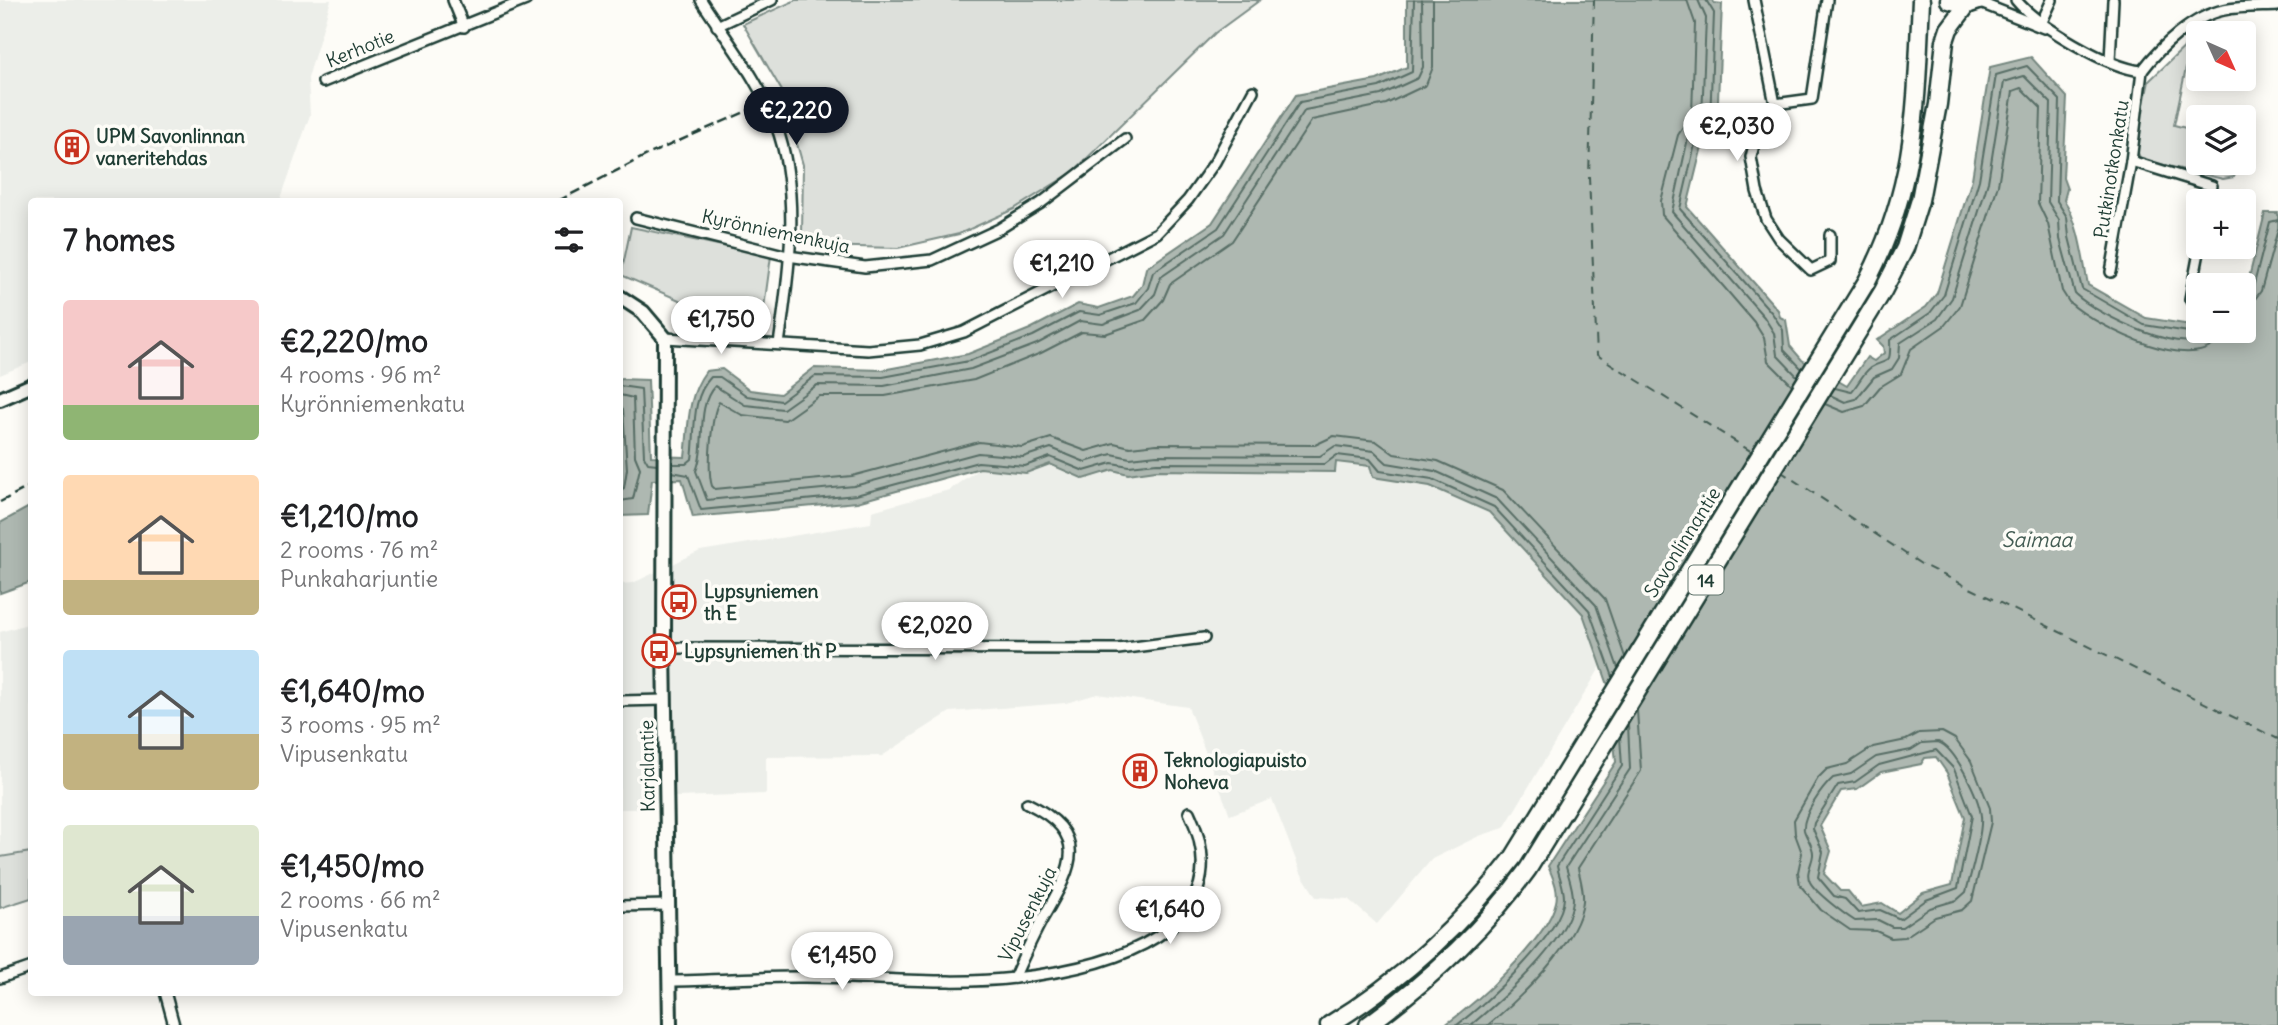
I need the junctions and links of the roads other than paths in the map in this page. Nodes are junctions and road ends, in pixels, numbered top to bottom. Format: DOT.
graph roads {
  1 [pos="453,0"];
  2 [pos="526,0"];
  3 [pos="701,0"];
  4 [pos="772,0"];
  5 [pos="1754,0"];
  6 [pos="1827,0"];
  7 [pos="1921,0"];
  8 [pos="1949,0"];
  9 [pos="2016,0"];
  10 [pos="2052,0"];
  11 [pos="2113,0"];
  12 [pos="1976,2"];
  13 [pos="2221,5"];
  14 [pos="2274,6"];
  15 [pos="718,26"];
  16 [pos="464,27"];
  17 [pos="2044,28"];
  18 [pos="2110,61"];
  19 [pos="2142,71"];
  20 [pos="323,82"];
  21 [pos="1253,91"];
  22 [pos="1775,104"];
  23 [pos="1125,139"];
  24 [pos="2131,161"];
  25 [pos="2211,189"];
  26 [pos="636,218"];
  27 [pos="1830,235"];
  28 [pos="788,256"];
  29 [pos="2111,272"];
  30 [pos="623,299"];
  31 [pos="665,338"];
  32 [pos="779,344"];
  33 [pos="28,387"];
  34 [pos="0,400"];
  35 [pos="1204,638"];
  36 [pos="664,648"];
  37 [pos="664,700"];
  38 [pos="623,701"];
  39 [pos="1027,803"];
  40 [pos="1189,813"];
  41 [pos="668,905"];
  42 [pos="623,906"];
  43 [pos="28,968"];
  44 [pos="0,978"];
  45 [pos="1014,978"];
  46 [pos="669,981"];
  47 [pos="165,996"];
  48 [pos="174,1025"];
  49 [pos="670,1025"];
  50 [pos="1329,1025"];
  51 [pos="1368,1025"];
  1 -- 16 [label="street"];
  2 -- 16 [label="street, Kerhotie"];
  3 -- 15 [label="street"];
  4 -- 15 [label="street"];
  5 -- 22 [label="street"];
  6 -- 22 [label="street"];
  7 -- 50 [label="highway, Savonlinnantie / 14"];
  8 -- 12 [label="highway"];
  9 -- 17 [label="street"];
  10 -- 17 [label="street"];
  11 -- 18 [label="street"];
  12 -- 17 [label="street"];
  12 -- 51 [label="highway, Savonlinnantie / 14"];
  13 -- 14 [label="street"];
  13 -- 19 [label="street"];
  15 -- 28 [label="street"];
  16 -- 20 [label="street, Kerhotie"];
  17 -- 18 [label="street"];
  18 -- 19 [label="street"];
  19 -- 24 [label="street, Putkinotkonkatu"];
  21 -- 32 [label="street"];
  22 -- 27 [label="street"];
  23 -- 28 [label="street, Kyrönniemenkuja"];
  24 -- 25 [label="street"];
  24 -- 29 [label="street, Putkinotkonkatu"];
  26 -- 28 [label="street, Kyrönniemenkuja"];
  28 -- 32 [label="street"];
  30 -- 31 [label="street"];
  31 -- 32 [label="street"];
  31 -- 36 [label="street, Karjalantie"];
  33 -- 34 [label="street"];
  35 -- 36 [label="street"];
  36 -- 37 [label="street, Karjalantie"];
  37 -- 38 [label="street"];
  37 -- 41 [label="street, Karjalantie"];
  39 -- 45 [label="street, Vipusenkuja"];
  40 -- 45 [label="street"];
  41 -- 42 [label="street"];
  41 -- 46 [label="street, Karjalantie"];
  43 -- 44 [label="street"];
  45 -- 46 [label="street"];
  46 -- 49 [label="street, Karjalantie"];
  47 -- 48 [label="street"];
}
